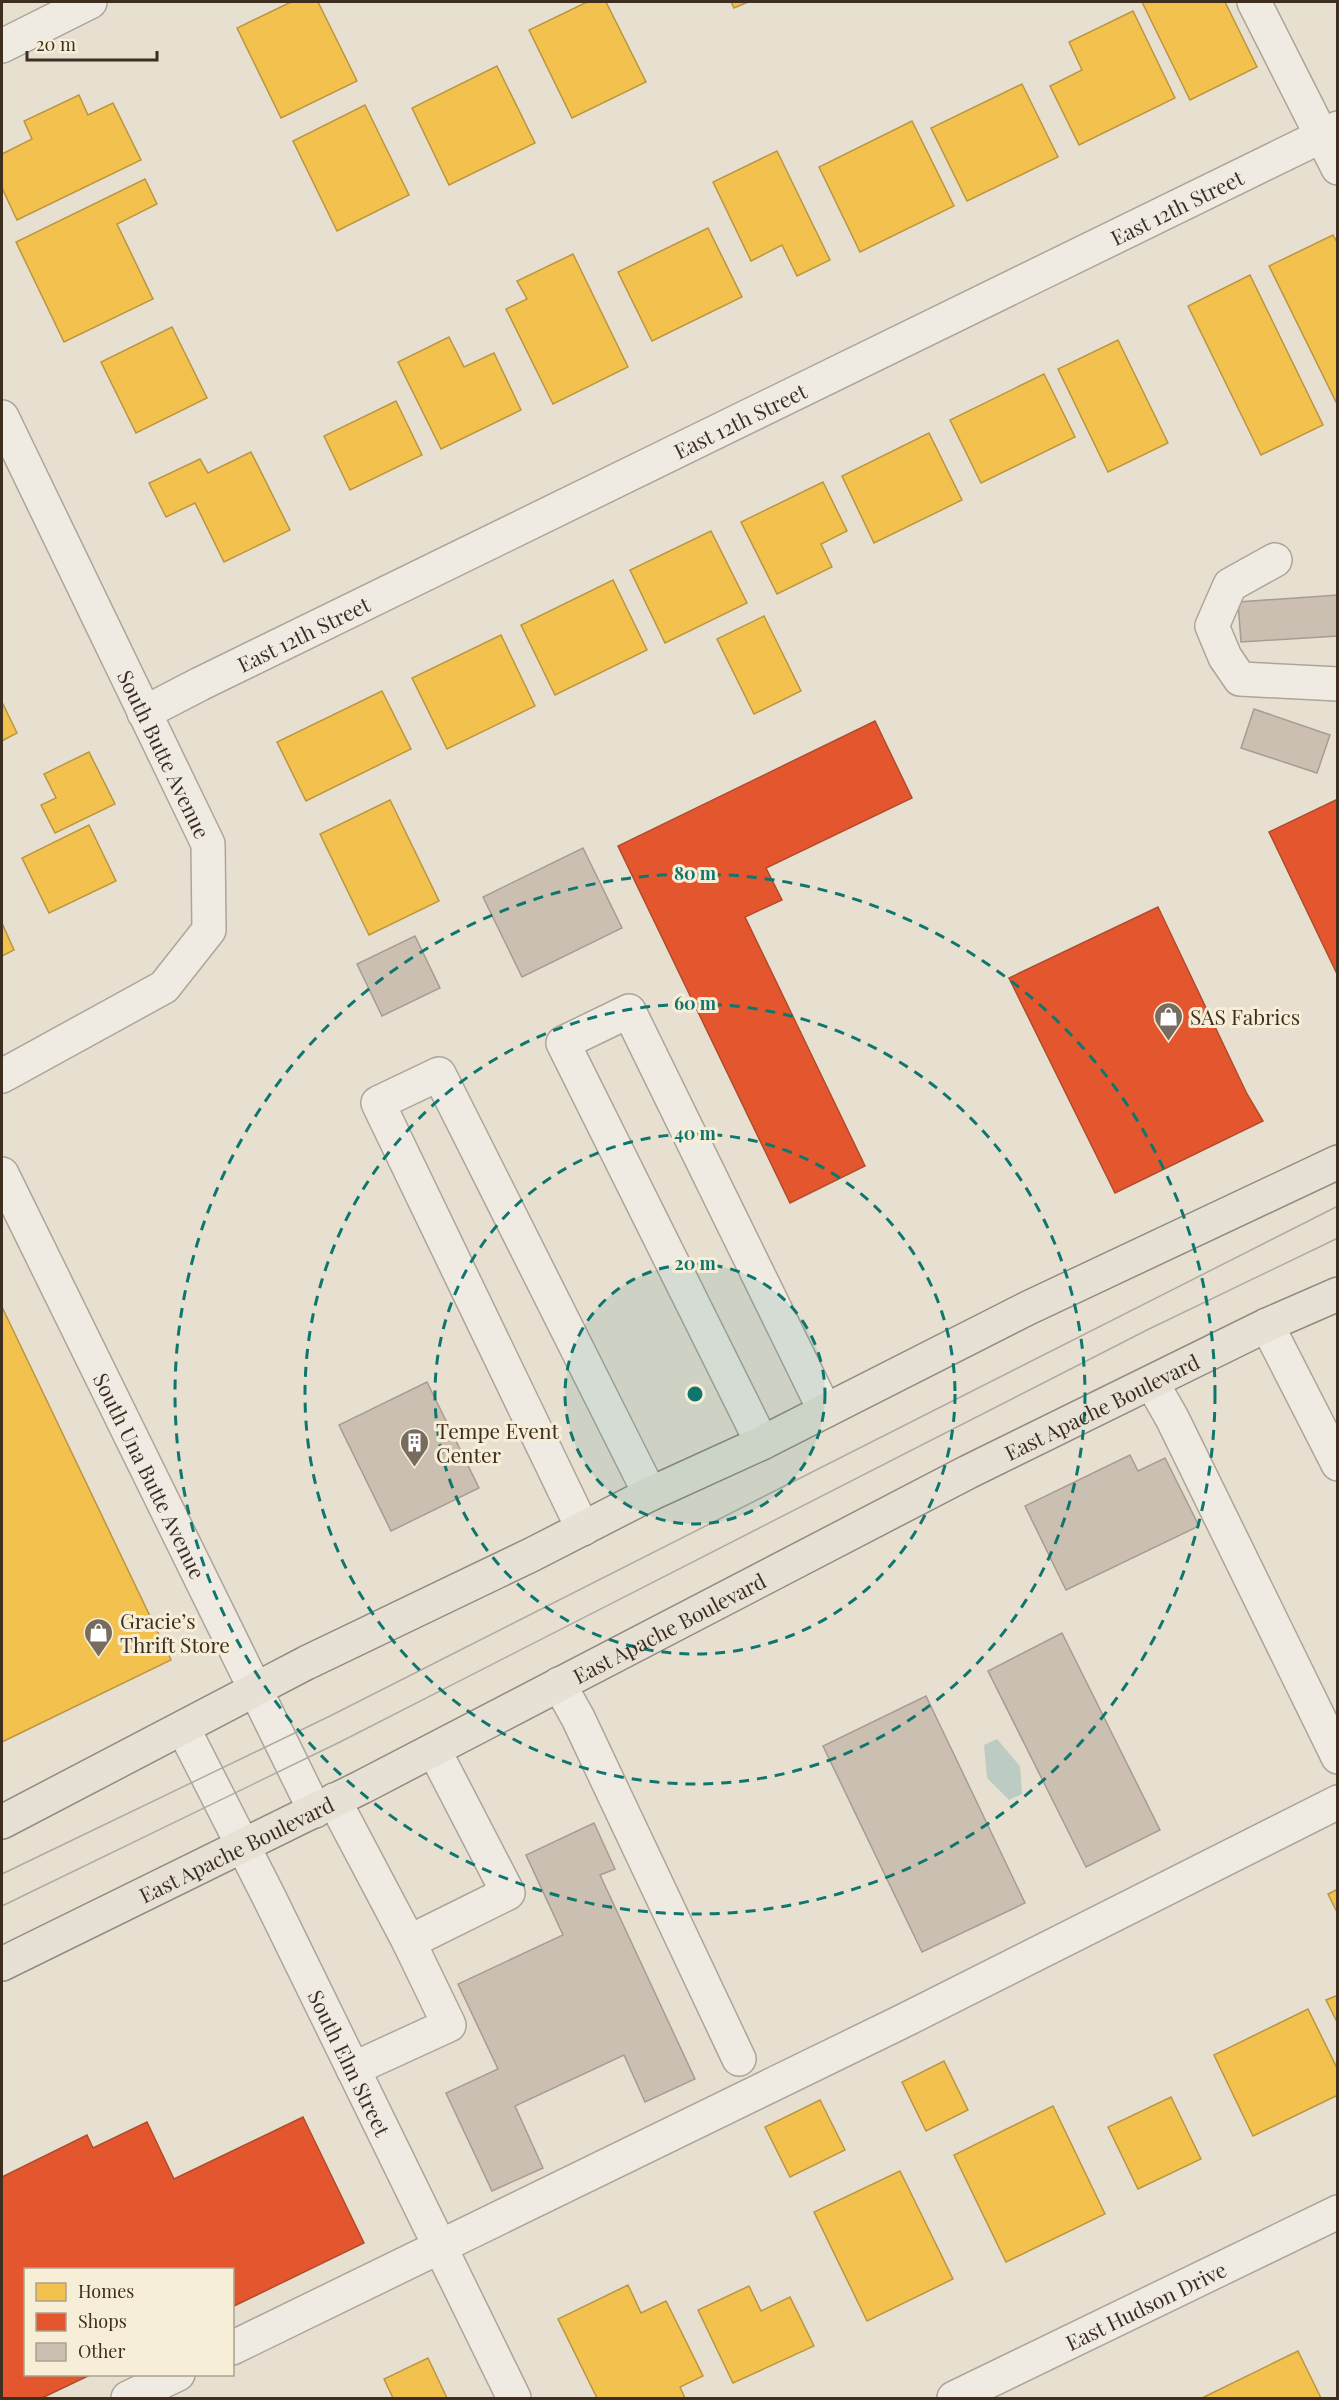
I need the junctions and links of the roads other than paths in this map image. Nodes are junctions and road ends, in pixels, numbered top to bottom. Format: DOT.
graph roads {
  1 [pos="90,2"];
  2 [pos="1254,2"];
  3 [pos="2,46"];
  4 [pos="1330,132"];
  5 [pos="1338,168"];
  6 [pos="2,417"];
  7 [pos="1275,560"];
  8 [pos="1338,684"];
  9 [pos="144,713"];
  10 [pos="2,1076"];
  11 [pos="1338,1162"];
  12 [pos="2,1174"];
  13 [pos="1338,1294"];
  14 [pos="1267,1325"];
  15 [pos="1152,1383"];
  16 [pos="825,1411"];
  17 [pos="762,1443"];
  18 [pos="1338,1464"];
  19 [pos="650,1494"];
  20 [pos="583,1528"];
  21 [pos="560,1684"];
  22 [pos="257,1689"];
  23 [pos="183,1728"];
  24 [pos="434,1749"];
  25 [pos="1338,1758"];
  26 [pos="1338,1802"];
  27 [pos="325,1806"];
  28 [pos="2,1822"];
  29 [pos="243,1846"];
  30 [pos="409,1942"];
  31 [pos="2,1964"];
  32 [pos="740,2059"];
  33 [pos="352,2069"];
  34 [pos="1338,2212"];
  35 [pos="440,2247"];
  36 [pos="234,2347"];
  37 [pos="174,2376"];
  38 [pos="128,2398"];
  39 [pos="514,2398"];
  40 [pos="954,2398"];
  1 -- 3 [label="street"];
  2 -- 4 [label="street"];
  4 -- 5 [label="street"];
  4 -- 9 [label="street, East 12th Street"];
  6 -- 9 [label="street, South Butte Avenue"];
  7 -- 8 [label="street"];
  9 -- 10 [label="street, South Butte Avenue"];
  11 -- 16 [label="main road"];
  12 -- 22 [label="street, South Una Butte Avenue"];
  13 -- 14 [label="main road, East Apache Boulevard"];
  14 -- 15 [label="main road, East Apache Boulevard"];
  14 -- 18 [label="street"];
  15 -- 21 [label="main road, East Apache Boulevard"];
  15 -- 25 [label="street"];
  16 -- 17 [label="main road"];
  16 -- 17 [label="street"];
  17 -- 19 [label="main road"];
  19 -- 20 [label="main road"];
  19 -- 20 [label="street"];
  20 -- 22 [label="main road"];
  21 -- 24 [label="main road, East Apache Boulevard"];
  21 -- 32 [label="street"];
  22 -- 23 [label="main road"];
  22 -- 27 [label="street, South Una Butte Avenue"];
  23 -- 28 [label="main road"];
  23 -- 29 [label="street, South Elm Street"];
  24 -- 27 [label="main road, East Apache Boulevard"];
  24 -- 30 [label="street"];
  26 -- 35 [label="street"];
  27 -- 29 [label="main road, East Apache Boulevard"];
  27 -- 30 [label="street, South Una Butte Avenue"];
  29 -- 31 [label="main road, East Apache Boulevard"];
  29 -- 33 [label="street, South Elm Street"];
  30 -- 33 [label="street, South Una Butte Avenue"];
  33 -- 35 [label="street, South Elm Street"];
  34 -- 40 [label="street, East Hudson Drive"];
  35 -- 36 [label="street"];
  35 -- 39 [label="street, South Elm Street"];
  37 -- 38 [label="street"];
}
